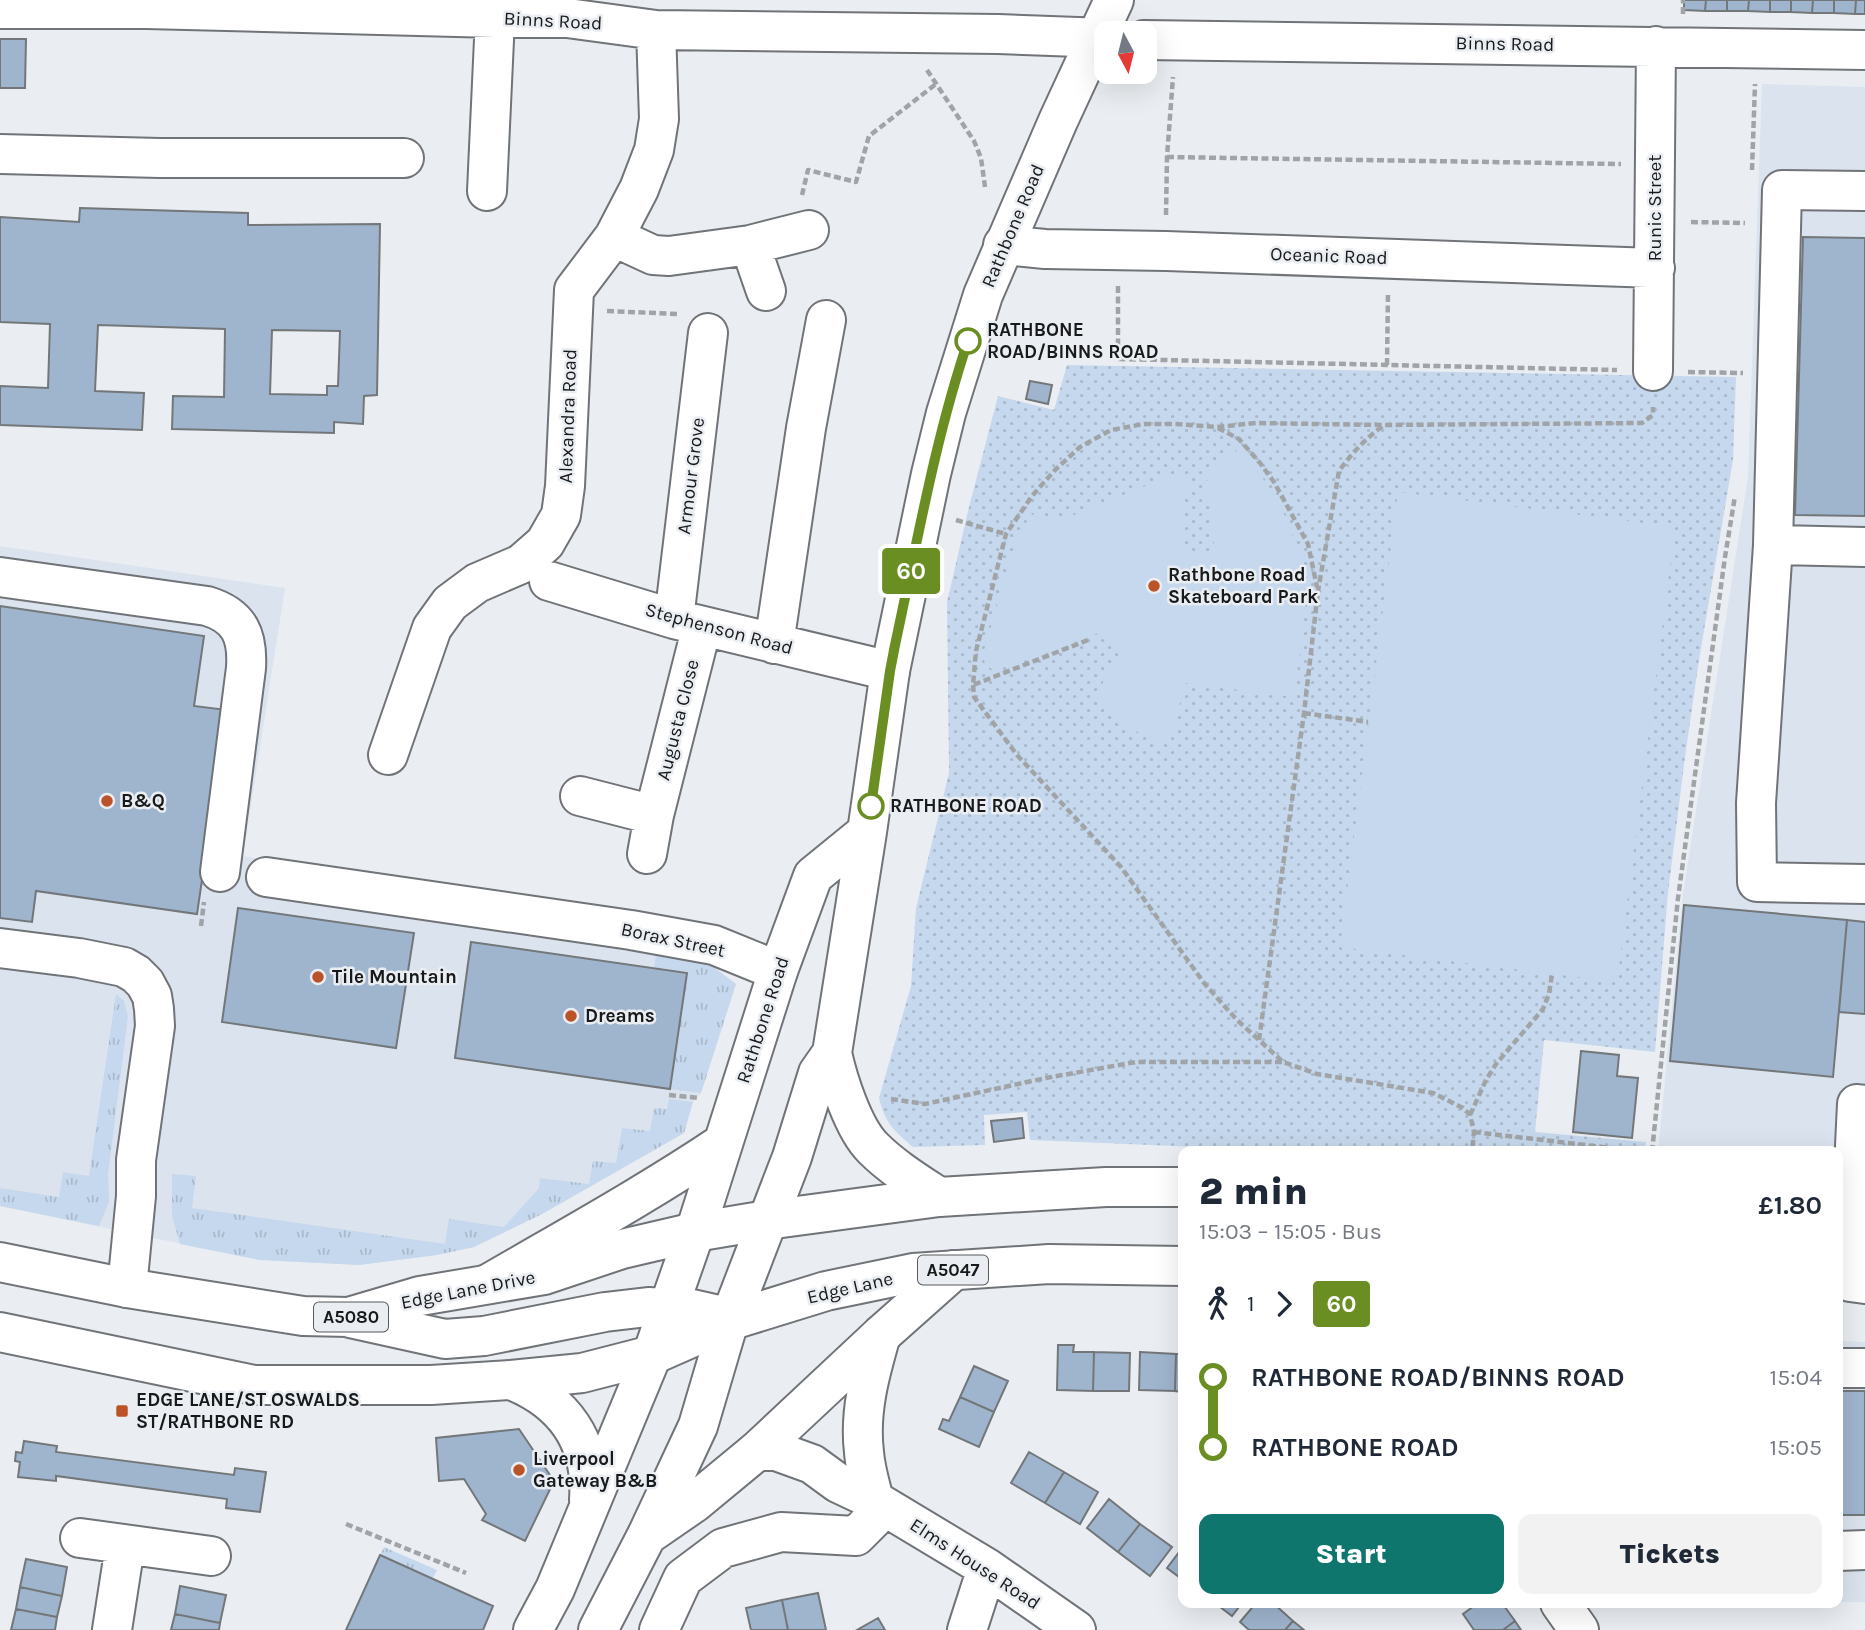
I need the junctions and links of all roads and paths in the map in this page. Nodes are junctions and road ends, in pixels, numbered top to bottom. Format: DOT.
graph roads {
  1 [pos="1114,0"];
  2 [pos="146,5"];
  3 [pos="456,8"];
  4 [pos="0,9"];
  5 [pos="570,9"];
  6 [pos="495,18"];
  7 [pos="1107,21"];
  8 [pos="656,30"];
  9 [pos="1094,38"];
  10 [pos="1159,40"];
  11 [pos="1657,46"];
  12 [pos="1756,48"];
  13 [pos="1865,50"];
  14 [pos="1094,53"];
  15 [pos="924,60"];
  16 [pos="936,84"];
  17 [pos="0,154"];
  18 [pos="1167,157"];
  19 [pos="404,158"];
  20 [pos="1655,164"];
  21 [pos="1751,182"];
  22 [pos="985,187"];
  23 [pos="487,191"];
  24 [pos="1865,191"];
  25 [pos="1655,221"];
  26 [pos="1749,223"];
  27 [pos="809,230"];
  28 [pos="614,237"];
  29 [pos="750,245"];
  30 [pos="1003,245"];
  31 [pos="1118,250"];
  32 [pos="1166,251"];
  33 [pos="1388,259"];
  34 [pos="1655,268"];
  35 [pos="766,291"];
  36 [pos="826,320"];
  37 [pos="708,333"];
  38 [pos="1387,365"];
  39 [pos="1653,371"];
  40 [pos="1744,379"];
  41 [pos="1383,425"];
  42 [pos="1217,427"];
  43 [pos="1737,485"];
  44 [pos="923,511"];
  45 [pos="1006,534"];
  46 [pos="1773,545"];
  47 [pos="1865,547"];
  48 [pos="0,577"];
  49 [pos="549,581"];
  50 [pos="1318,591"];
  51 [pos="688,622"];
  52 [pos="1088,640"];
  53 [pos="774,644"];
  54 [pos="890,671"];
  55 [pos="973,684"];
  56 [pos="1304,713"];
  57 [pos="1368,722"];
  58 [pos="388,755"];
  59 [pos="580,796"];
  60 [pos="654,815"];
  61 [pos="867,832"];
  62 [pos="647,853"];
  63 [pos="220,872"];
  64 [pos="266,877"];
  65 [pos="1865,884"];
  66 [pos="0,948"];
  67 [pos="778,971"];
  68 [pos="1552,974"];
  69 [pos="1259,1040"];
  70 [pos="832,1053"];
  71 [pos="1283,1062"];
  72 [pos="669,1094"];
  73 [pos="699,1098"];
  74 [pos="891,1099"];
  75 [pos="1861,1104"];
  76 [pos="1470,1115"];
  77 [pos="1474,1132"];
  78 [pos="723,1143"];
  79 [pos="1473,1146"];
  80 [pos="1594,1146"];
  81 [pos="1653,1146"];
  82 [pos="1178,1187"];
  83 [pos="939,1196"];
  84 [pos="767,1220"];
  85 [pos="695,1232"];
  86 [pos="1854,1259"];
  87 [pos="0,1262"];
  88 [pos="1178,1266"];
  89 [pos="954,1270"];
  90 [pos="486,1285"];
  91 [pos="127,1288"];
  92 [pos="1843,1297"];
  93 [pos="1865,1297"];
  94 [pos="670,1307"];
  95 [pos="349,1317"];
  96 [pos="729,1321"];
  97 [pos="0,1332"];
  98 [pos="881,1335"];
  99 [pos="652,1355"];
  100 [pos="1843,1368"];
  101 [pos="1865,1368"];
  102 [pos="511,1380"];
  103 [pos="757,1451"];
  104 [pos="879,1504"];
  105 [pos="588,1509"];
  106 [pos="346,1524"];
  107 [pos="647,1535"];
  108 [pos="80,1538"];
  109 [pos="125,1546"];
  110 [pos="1865,1550"];
  111 [pos="1843,1551"];
  112 [pos="211,1556"];
  113 [pos="987,1568"];
  114 [pos="466,1573"];
  115 [pos="1564,1608"];
  116 [pos="112,1630"];
  117 [pos="533,1630"];
  118 [pos="598,1630"];
  119 [pos="659,1630"];
  120 [pos="967,1630"];
  121 [pos="1076,1630"];
  122 [pos="1579,1630"];
  1 -- 7 [label="main road, Rathbone Road"];
  2 -- 3 [label="main road, Binns Road"];
  2 -- 4 [label="main road, Binns Road"];
  3 -- 6 [label="main road, Binns Road"];
  5 -- 6 [label="main road, Binns Road"];
  5 -- 8 [label="main road, Binns Road"];
  6 -- 23 [label="main road"];
  8 -- 9 [label="main road, Binns Road"];
  8 -- 28 [label="main road, Alexandra Road"];
  10 -- 11 [label="main road, Binns Road"];
  10 -- 18 [label="path"];
  11 -- 12 [label="main road, Binns Road"];
  11 -- 20 [label="main road, Runic Street"];
  12 -- 13 [label="main road, Binns Road"];
  12 -- 21 [label="path"];
  14 -- 30 [label="main road, Rathbone Road"];
  15 -- 16 [label="path"];
  16 -- 22 [label="path"];
  16 -- 27 [label="path"];
  17 -- 19 [label="main road"];
  18 -- 20 [label="path"];
  18 -- 32 [label="path"];
  20 -- 25 [label="main road, Runic Street"];
  24 -- 46 [label="main road"];
  25 -- 26 [label="path"];
  25 -- 34 [label="main road, Runic Street"];
  27 -- 29 [label="main road"];
  28 -- 29 [label="main road"];
  28 -- 58 [label="main road, Alexandra Road"];
  29 -- 35 [label="main road"];
  30 -- 31 [label="main road, Oceanic Road"];
  30 -- 44 [label="main road, Rathbone Road"];
  31 -- 32 [label="main road, Oceanic Road"];
  31 -- 38 [label="path"];
  32 -- 33 [label="main road, Oceanic Road"];
  33 -- 34 [label="main road, Oceanic Road"];
  33 -- 38 [label="path"];
  34 -- 39 [label="main road, Runic Street"];
  36 -- 53 [label="main road"];
  37 -- 51 [label="main road, Armour Grove"];
  38 -- 39 [label="path"];
  39 -- 40 [label="path"];
  39 -- 41 [label="path"];
  41 -- 42 [label="path"];
  41 -- 50 [label="path"];
  42 -- 45 [label="path"];
  42 -- 50 [label="path"];
  43 -- 81 [label="path"];
  44 -- 45 [label="path"];
  44 -- 54 [label="main road, Rathbone Road"];
  45 -- 55 [label="path"];
  46 -- 47 [label="main road"];
  46 -- 65 [label="main road"];
  48 -- 63 [label="main road"];
  49 -- 51 [label="main road, Stephenson Road"];
  50 -- 56 [label="path"];
  51 -- 53 [label="main road, Stephenson Road"];
  51 -- 60 [label="main road, Augusta Close"];
  52 -- 55 [label="path"];
  53 -- 54 [label="main road, Stephenson Road"];
  54 -- 61 [label="main road, Rathbone Road"];
  55 -- 69 [label="path"];
  56 -- 57 [label="path"];
  56 -- 69 [label="path"];
  59 -- 60 [label="main road"];
  60 -- 62 [label="main road, Augusta Close"];
  61 -- 67 [label="main road, Rathbone Road"];
  61 -- 70 [label="main road, Rathbone Road"];
  64 -- 67 [label="main road, Borax Street"];
  66 -- 91 [label="main road"];
  67 -- 78 [label="main road, Rathbone Road"];
  68 -- 76 [label="path"];
  69 -- 71 [label="path"];
  70 -- 83 [label="main road"];
  70 -- 84 [label="main road, Rathbone Road"];
  71 -- 74 [label="path"];
  71 -- 76 [label="path"];
  72 -- 73 [label="path"];
  75 -- 86 [label="main road"];
  76 -- 77 [label="path"];
  77 -- 79 [label="path"];
  77 -- 80 [label="path"];
  78 -- 85 [label="main road, Rathbone Road"];
  78 -- 90 [label="main road"];
  82 -- 83 [label="main road"];
  83 -- 84 [label="main road"];
  84 -- 85 [label="main road, Edge Lane Drive / A5080"];
  84 -- 96 [label="main road, Rathbone Road"];
  85 -- 90 [label="main road, Edge Lane Drive / A5080"];
  85 -- 94 [label="main road, Rathbone Road"];
  87 -- 91 [label="main road, Edge Lane Drive / A5080"];
  88 -- 89 [label="main road, Edge Lane / A5047"];
  89 -- 96 [label="main road, Edge Lane / A5047"];
  89 -- 98 [label="main road"];
  90 -- 95 [label="main road, Edge Lane Drive / A5080"];
  91 -- 95 [label="main road, Edge Lane Drive / A5080"];
  92 -- 93 [label="main road"];
  94 -- 95 [label="main road"];
  94 -- 96 [label="main road"];
  94 -- 99 [label="main road, Rathbone Road"];
  96 -- 99 [label="main road"];
  96 -- 107 [label="main road, Rathbone Road"];
  97 -- 102 [label="main road"];
  98 -- 103 [label="main road"];
  98 -- 104 [label="main road"];
  99 -- 102 [label="main road"];
  99 -- 105 [label="main road, Rathbone Road"];
  100 -- 101 [label="main road"];
  102 -- 105 [label="main road"];
  103 -- 104 [label="main road, Elms House Road"];
  103 -- 107 [label="main road"];
  104 -- 113 [label="main road, Elms House Road"];
  104 -- 119 [label="main road"];
  105 -- 117 [label="main road, Rathbone Road"];
  106 -- 114 [label="path"];
  107 -- 118 [label="main road, Rathbone Road"];
  108 -- 109 [label="main road"];
  109 -- 112 [label="main road"];
  109 -- 116 [label="main road"];
  110 -- 111 [label="main road"];
  113 -- 120 [label="main road"];
  113 -- 121 [label="main road, Elms House Road"];
  115 -- 122 [label="main road"];
}
